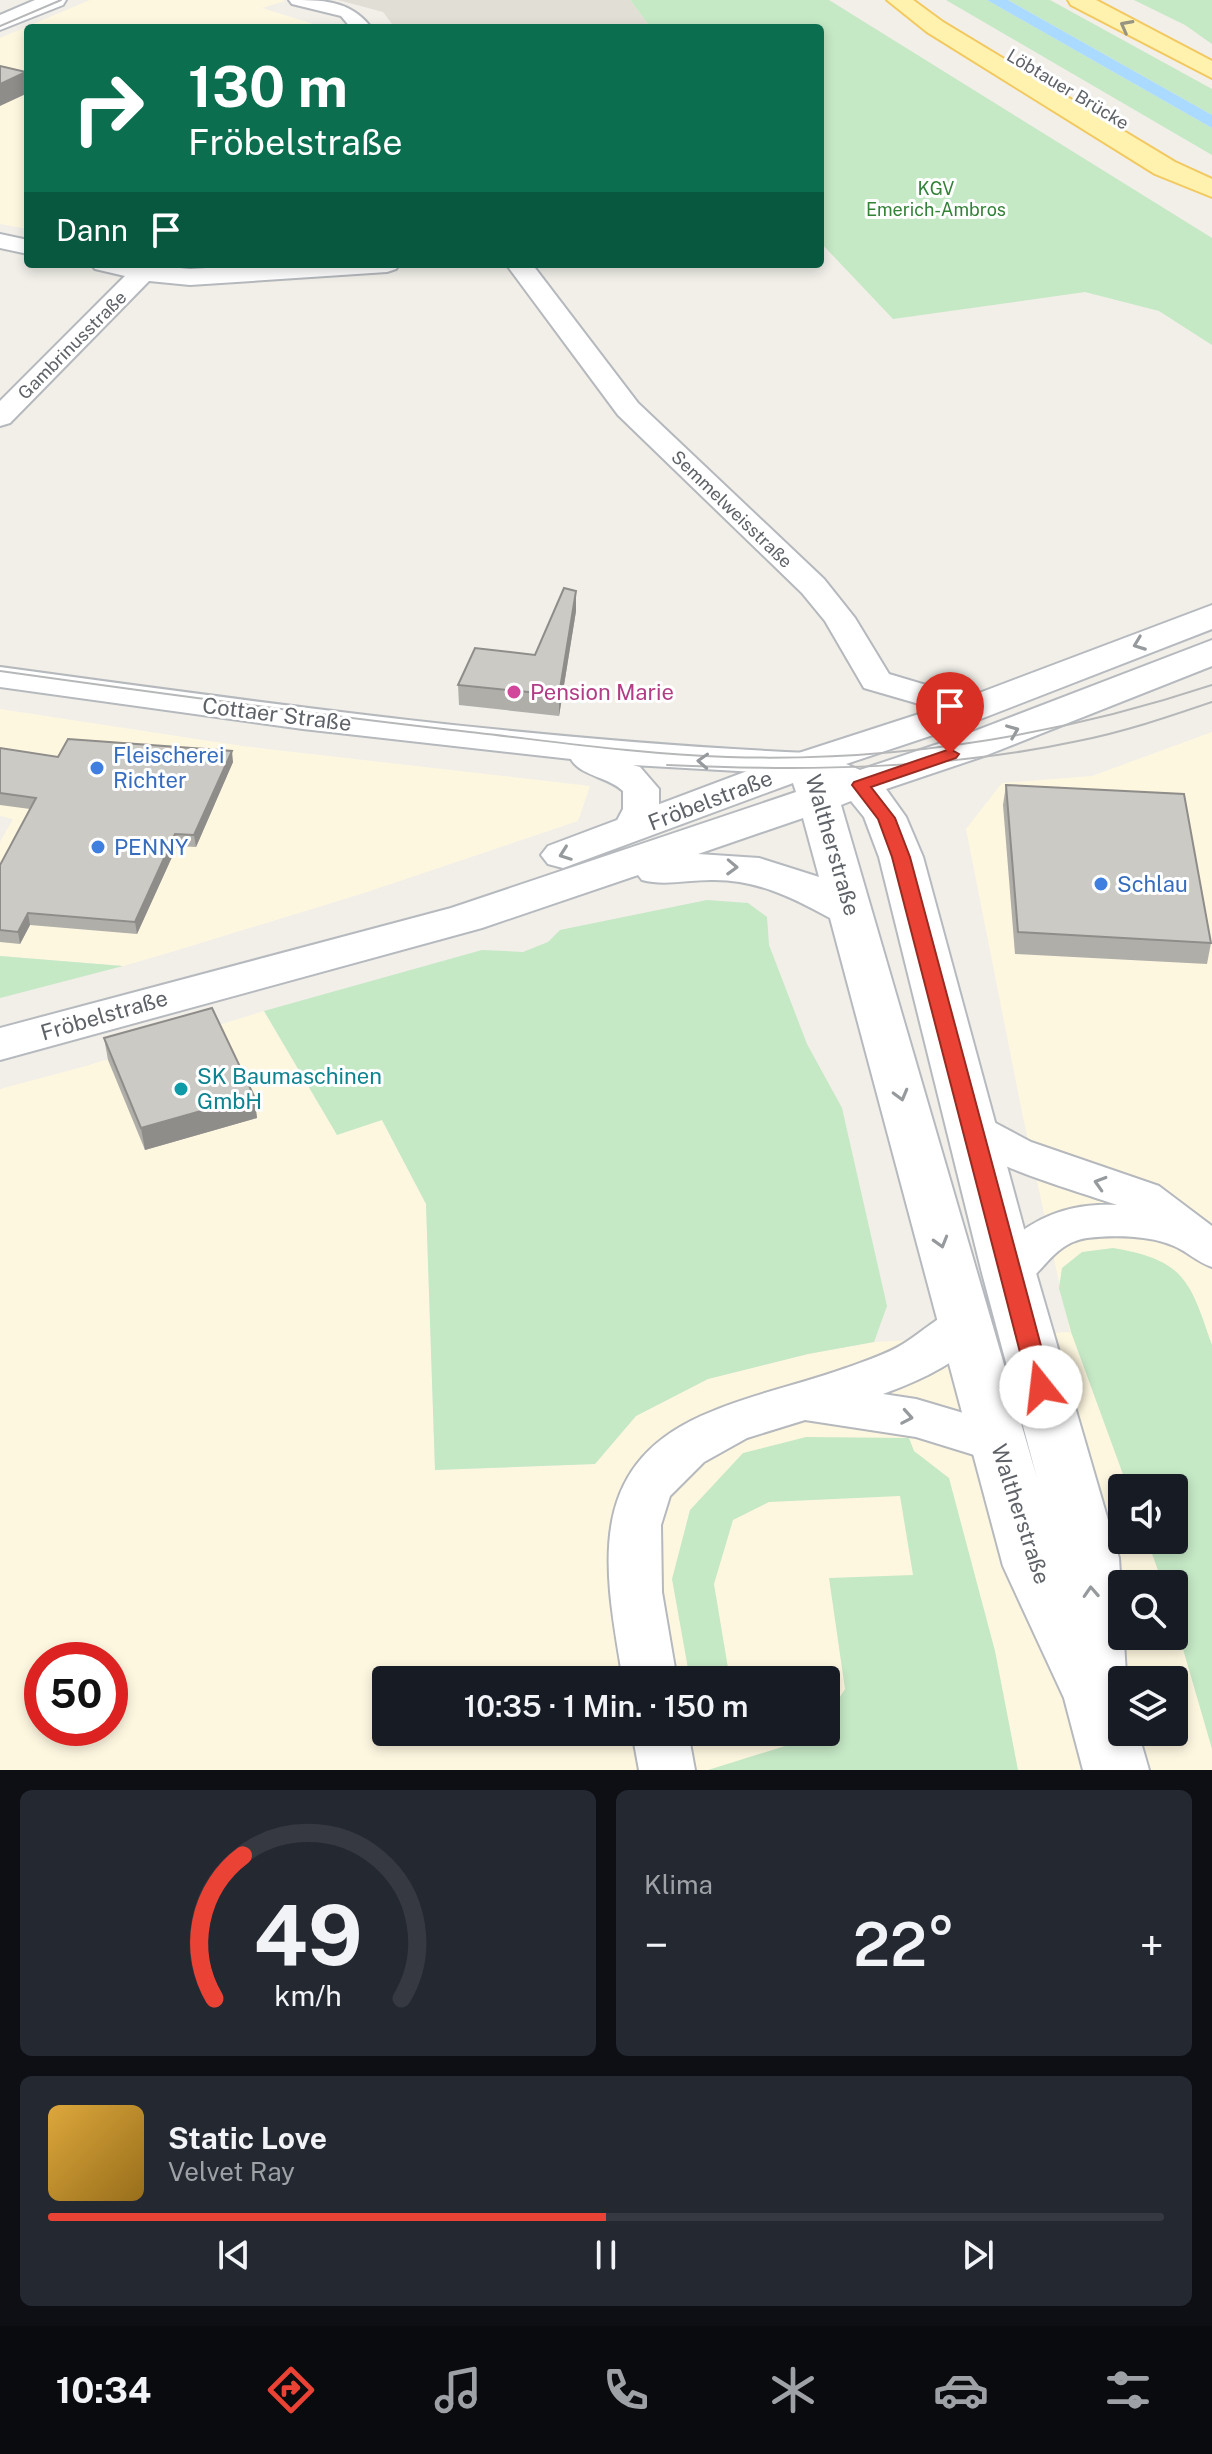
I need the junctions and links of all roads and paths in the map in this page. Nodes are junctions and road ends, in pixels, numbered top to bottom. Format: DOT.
graph roads {
  1 [pos="55,0"];
  2 [pos="299,0"];
  3 [pos="898,0"];
  4 [pos="924,0"];
  5 [pos="1079,0"];
  6 [pos="1115,0"];
  7 [pos="0,23"];
  8 [pos="358,24"];
  9 [pos="1212,58"];
  10 [pos="1212,71"];
  11 [pos="1212,179"];
  12 [pos="1212,189"];
  13 [pos="0,241"];
  14 [pos="24,246"];
  15 [pos="121,268"];
  16 [pos="326,268"];
  17 [pos="522,268"];
  18 [pos="143,273"];
  19 [pos="0,417"];
  20 [pos="1212,616"];
  21 [pos="1212,652"];
  22 [pos="0,677"];
  23 [pos="971,709"];
  24 [pos="555,747"];
  25 [pos="830,783"];
  26 [pos="630,830"];
  27 [pos="571,882"];
  28 [pos="852,912"];
  29 [pos="255,973"];
  30 [pos="0,1044"];
  31 [pos="971,1129"];
  32 [pos="1202,1242"];
  33 [pos="1009,1273"];
  34 [pos="964,1324"];
  35 [pos="802,1401"];
  36 [pos="997,1442"];
  37 [pos="648,1666"];
  38 [pos="1096,1698"];
  39 [pos="663,1746"];
  40 [pos="667,1770"];
  41 [pos="1116,1770"];
  1 -- 7 [label="main road"];
  2 -- 8 [label="street"];
  3 -- 12 [label="main road"];
  4 -- 11 [label="main road, Löbtauer Brücke"];
  10 -- 5 [label="main road, one-way"];
  6 -- 9 [label="main road"];
  13 -- 14 [label="street"];
  15 -- 18 [label="street"];
  16 -- 18 [label="street"];
  17 -- 23 [label="street, Semmelweisstraße"];
  18 -- 19 [label="street, Gambrinusstraße"];
  20 -- 23 [label="main road, Fröbelstraße, one-way"];
  25 -- 21 [label="main road, Fröbelstraße, one-way"];
  22 -- 24 [label="street, Cottaer Straße"];
  23 -- 25 [label="main road, Fröbelstraße"];
  25 -- 24 [label="street, Cottaer Straße, one-way"];
  24 -- 26 [label="street, Cottaer Straße"];
  25 -- 26 [label="main road, Fröbelstraße"];
  25 -- 27 [label="main road, Fröbelstraße"];
  25 -- 28 [label="main road, Waltherstraße"];
  25 -- 31 [label="main road, Waltherstraße"];
  26 -- 29 [label="main road, Fröbelstraße, one-way"];
  27 -- 28 [label="main road, one-way"];
  27 -- 29 [label="main road, Fröbelstraße"];
  28 -- 34 [label="main road, Waltherstraße, one-way"];
  29 -- 30 [label="main road, Fröbelstraße"];
  32 -- 31 [label="street, one-way"];
  31 -- 33 [label="main road, Waltherstraße"];
  32 -- 33 [label="street"];
  38 -- 33 [label="main road, Waltherstraße, one-way"];
  34 -- 35 [label="street"];
  34 -- 36 [label="main road, Waltherstraße"];
  35 -- 36 [label="street, one-way"];
  35 -- 37 [label="street"];
  36 -- 38 [label="main road, Waltherstraße"];
  38 -- 41 [label="main road, Waltherstraße"];
  39 -- 40 [label="street"];
}
